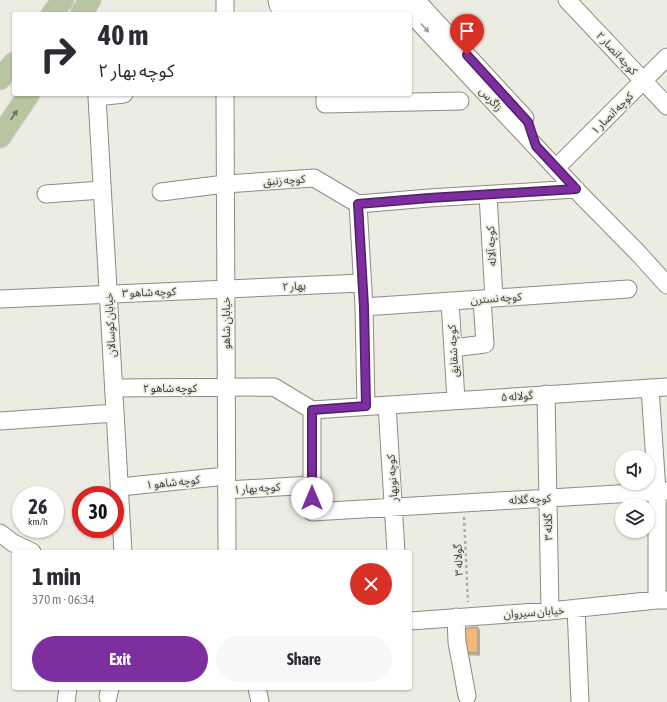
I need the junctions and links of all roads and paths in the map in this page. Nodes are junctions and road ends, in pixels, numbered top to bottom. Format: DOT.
graph roads {
  1 [pos="63,0"];
  2 [pos="90,0"];
  3 [pos="224,0"];
  4 [pos="277,0"];
  5 [pos="567,0"];
  6 [pos="405,1"];
  7 [pos="323,10"];
  8 [pos="54,12"];
  9 [pos="82,12"];
  10 [pos="225,12"];
  11 [pos="667,57"];
  12 [pos="12,65"];
  13 [pos="0,79"];
  14 [pos="644,81"];
  15 [pos="28,96"];
  16 [pos="106,96"];
  17 [pos="225,96"];
  18 [pos="325,99"];
  19 [pos="460,101"];
  20 [pos="667,106"];
  21 [pos="0,137"];
  22 [pos="556,168"];
  23 [pos="225,184"];
  24 [pos="576,189"];
  25 [pos="102,190"];
  26 [pos="161,192"];
  27 [pos="46,194"];
  28 [pos="488,195"];
  29 [pos="358,204"];
  30 [pos="362,283"];
  31 [pos="667,285"];
  32 [pos="226,289"];
  33 [pos="628,289"];
  34 [pos="108,294"];
  35 [pos="488,298"];
  36 [pos="0,299"];
  37 [pos="450,301"];
  38 [pos="364,307"];
  39 [pos="453,348"];
  40 [pos="667,387"];
  41 [pos="114,388"];
  42 [pos="226,388"];
  43 [pos="650,388"];
  44 [pos="546,394"];
  45 [pos="456,400"];
  46 [pos="387,405"];
  47 [pos="366,406"];
  48 [pos="312,410"];
  49 [pos="115,413"];
  50 [pos="0,421"];
  51 [pos="227,483"];
  52 [pos="312,485"];
  53 [pos="120,486"];
  54 [pos="124,487"];
  55 [pos="662,491"];
  56 [pos="548,498"];
  57 [pos="464,503"];
  58 [pos="394,507"];
  59 [pos="0,533"];
  60 [pos="122,538"];
  61 [pos="28,550"];
  62 [pos="123,550"];
  63 [pos="227,550"];
  64 [pos="396,550"];
  65 [pos="664,603"];
  66 [pos="576,608"];
  67 [pos="550,611"];
  68 [pos="462,617"];
  69 [pos="412,621"];
  70 [pos="68,690"];
  71 [pos="257,690"];
  72 [pos="467,696"];
  73 [pos="66,702"];
  74 [pos="260,702"];
  75 [pos="580,702"];
  1 -- 8 [label="main road"];
  2 -- 9 [label="main road"];
  3 -- 10 [label="street"];
  4 -- 7 [label="street"];
  5 -- 14 [label="street, کوچه انصار ۲"];
  6 -- 7 [label="street"];
  6 -- 22 [label="street, زاگرس"];
  11 -- 14 [label="street, کوچه انصار ۱"];
  12 -- 13 [label="main road"];
  14 -- 20 [label="street, کوچه انصار ۲"];
  14 -- 22 [label="street, کوچه انصار ۱"];
  21 -- 15 [label="main road, one-way"];
  16 -- 25 [label="street, خیابان کوسالان"];
  17 -- 23 [label="street, خیابان شاهو"];
  18 -- 19 [label="street"];
  22 -- 24 [label="street, زاگرس"];
  23 -- 26 [label="street, کوچه زنبق"];
  23 -- 29 [label="street, کوچه زنبق"];
  23 -- 32 [label="street, خیابان شاهو"];
  24 -- 28 [label="street"];
  24 -- 31 [label="street, زاگرس"];
  25 -- 27 [label="street"];
  25 -- 34 [label="street, خیابان کوسالان"];
  28 -- 29 [label="street"];
  28 -- 35 [label="street, کوچه آلاله"];
  29 -- 30 [label="street"];
  30 -- 32 [label="street, بهار ۲"];
  30 -- 38 [label="street"];
  32 -- 34 [label="street, کوچه شاهو ۳"];
  32 -- 42 [label="street, خیابان شاهو"];
  33 -- 35 [label="street, کوچه نسترن"];
  34 -- 36 [label="street, کوچه شاهو ۳"];
  34 -- 41 [label="street, خیابان کوسالان"];
  35 -- 37 [label="street, کوچه نسترن"];
  35 -- 39 [label="street, کوچه آلاله"];
  37 -- 38 [label="street, کوچه نسترن"];
  37 -- 39 [label="street, کوچه شقایق"];
  38 -- 47 [label="street"];
  39 -- 45 [label="street, کوچه شقایق"];
  40 -- 43 [label="street, گولاله ۵"];
  41 -- 42 [label="street, کوچه شاهو ۲"];
  41 -- 49 [label="street, خیابان کوسالان"];
  42 -- 48 [label="street, کوچه شاهو ۲"];
  42 -- 51 [label="street, خیابان شاهو"];
  43 -- 44 [label="street, گولاله ۵"];
  43 -- 55 [label="street"];
  44 -- 45 [label="street, گولاله ۵"];
  44 -- 56 [label="street, گلاله ۳"];
  45 -- 46 [label="street, گولاله ۵"];
  46 -- 47 [label="street, گولاله ۵"];
  46 -- 58 [label="street, کوچه نوبهار"];
  47 -- 48 [label="street, گولاله ۵"];
  48 -- 52 [label="street"];
  49 -- 50 [label="street"];
  49 -- 53 [label="street, خیابان کوسالان"];
  51 -- 52 [label="street, کوچه بهار ۱"];
  51 -- 54 [label="street, کوچه شاهو ۱"];
  51 -- 63 [label="street, خیابان شاهو"];
  52 -- 58 [label="street"];
  55 -- 56 [label="street, کوچه گلاله"];
  55 -- 65 [label="street"];
  56 -- 57 [label="street, کوچه گلاله"];
  56 -- 67 [label="street, گلاله ۳"];
  57 -- 58 [label="street, کوچه گلاله"];
  57 -- 68 [label="path, گولاله ۳"];
  58 -- 64 [label="street, کوچه نوبهار"];
  59 -- 61 [label="street"];
  60 -- 62 [label="street, خیابان کوسالان"];
  65 -- 66 [label="street, خیابان سیروان"];
  66 -- 67 [label="street, خیابان سیروان"];
  66 -- 75 [label="street"];
  67 -- 68 [label="street, خیابان سیروان"];
  68 -- 69 [label="street, خیابان سیروان"];
  68 -- 72 [label="street"];
  70 -- 73 [label="street"];
  71 -- 74 [label="street"];
}
